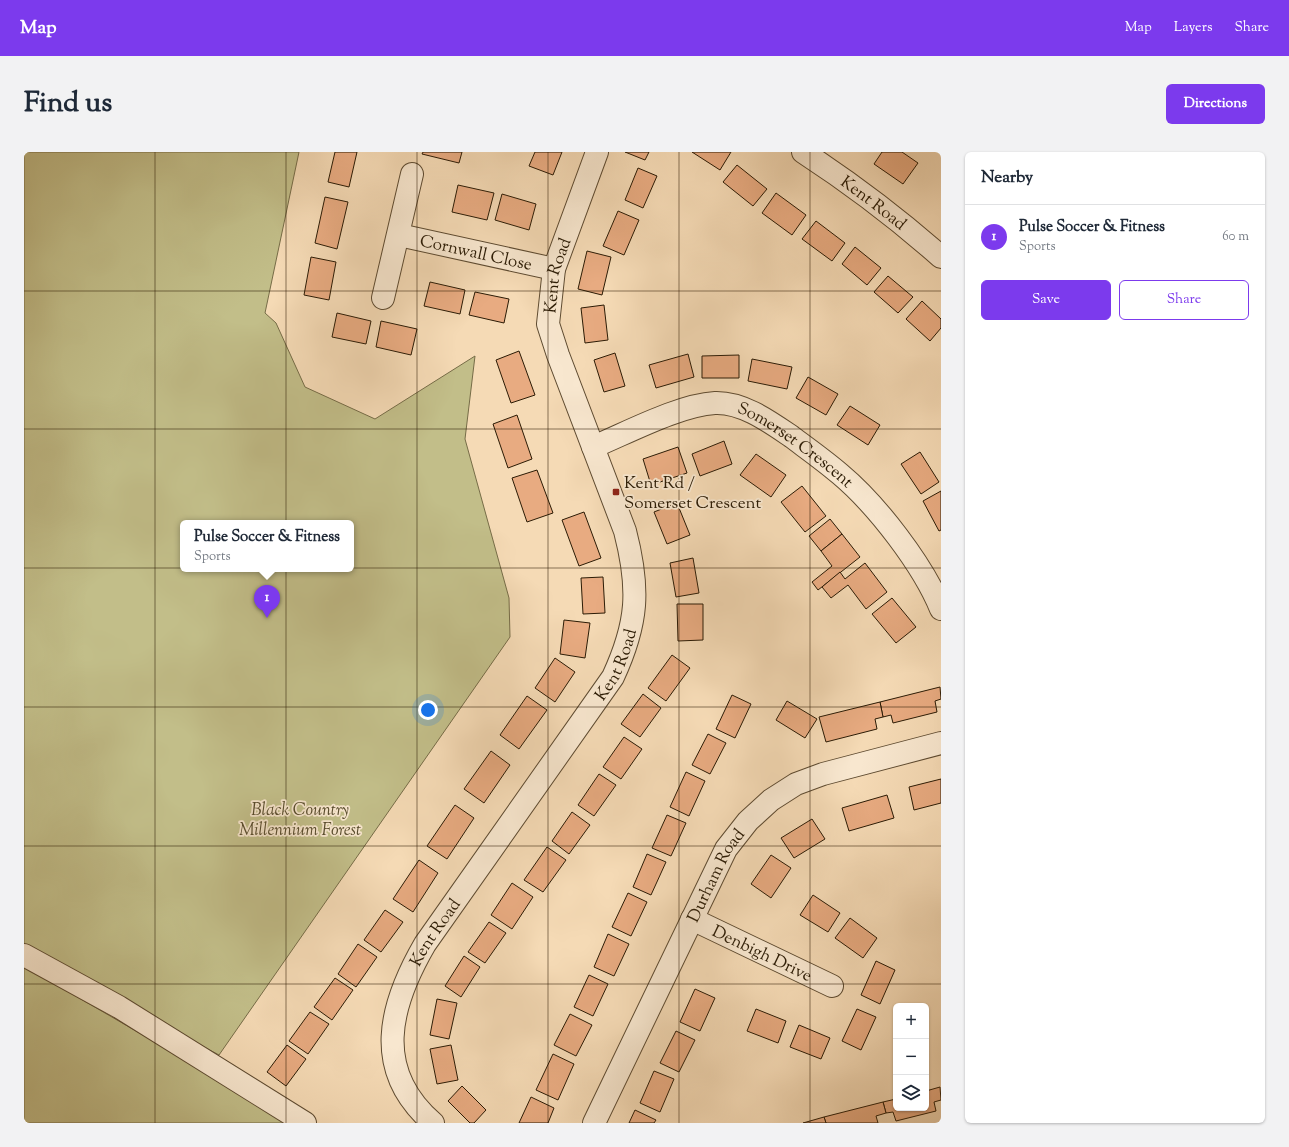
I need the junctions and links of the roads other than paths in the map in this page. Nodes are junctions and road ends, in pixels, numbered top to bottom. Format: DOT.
graph roads {
  1 [pos="597,152"];
  2 [pos="803,152"];
  3 [pos="412,174"];
  4 [pos="399,235"];
  5 [pos="941,257"];
  6 [pos="554,269"];
  7 [pos="383,298"];
  8 [pos="593,447"];
  9 [pos="941,609"];
  10 [pos="941,743"];
  11 [pos="692,919"];
  12 [pos="24,956"];
  13 [pos="832,986"];
  14 [pos="305,1123"];
  15 [pos="433,1123"];
  16 [pos="594,1123"];
  1 -- 6 [label="street, Kent Road"];
  2 -- 5 [label="street, Kent Road"];
  3 -- 4 [label="street, Cornwall Close"];
  4 -- 6 [label="street, Cornwall Close"];
  4 -- 7 [label="street, Cornwall Close"];
  6 -- 8 [label="street, Kent Road"];
  8 -- 9 [label="street, Somerset Crescent"];
  8 -- 15 [label="street, Kent Road"];
  10 -- 11 [label="street, Durham Road"];
  11 -- 13 [label="street, Denbigh Drive"];
  11 -- 16 [label="street, Durham Road"];
  12 -- 14 [label="street"];
}
